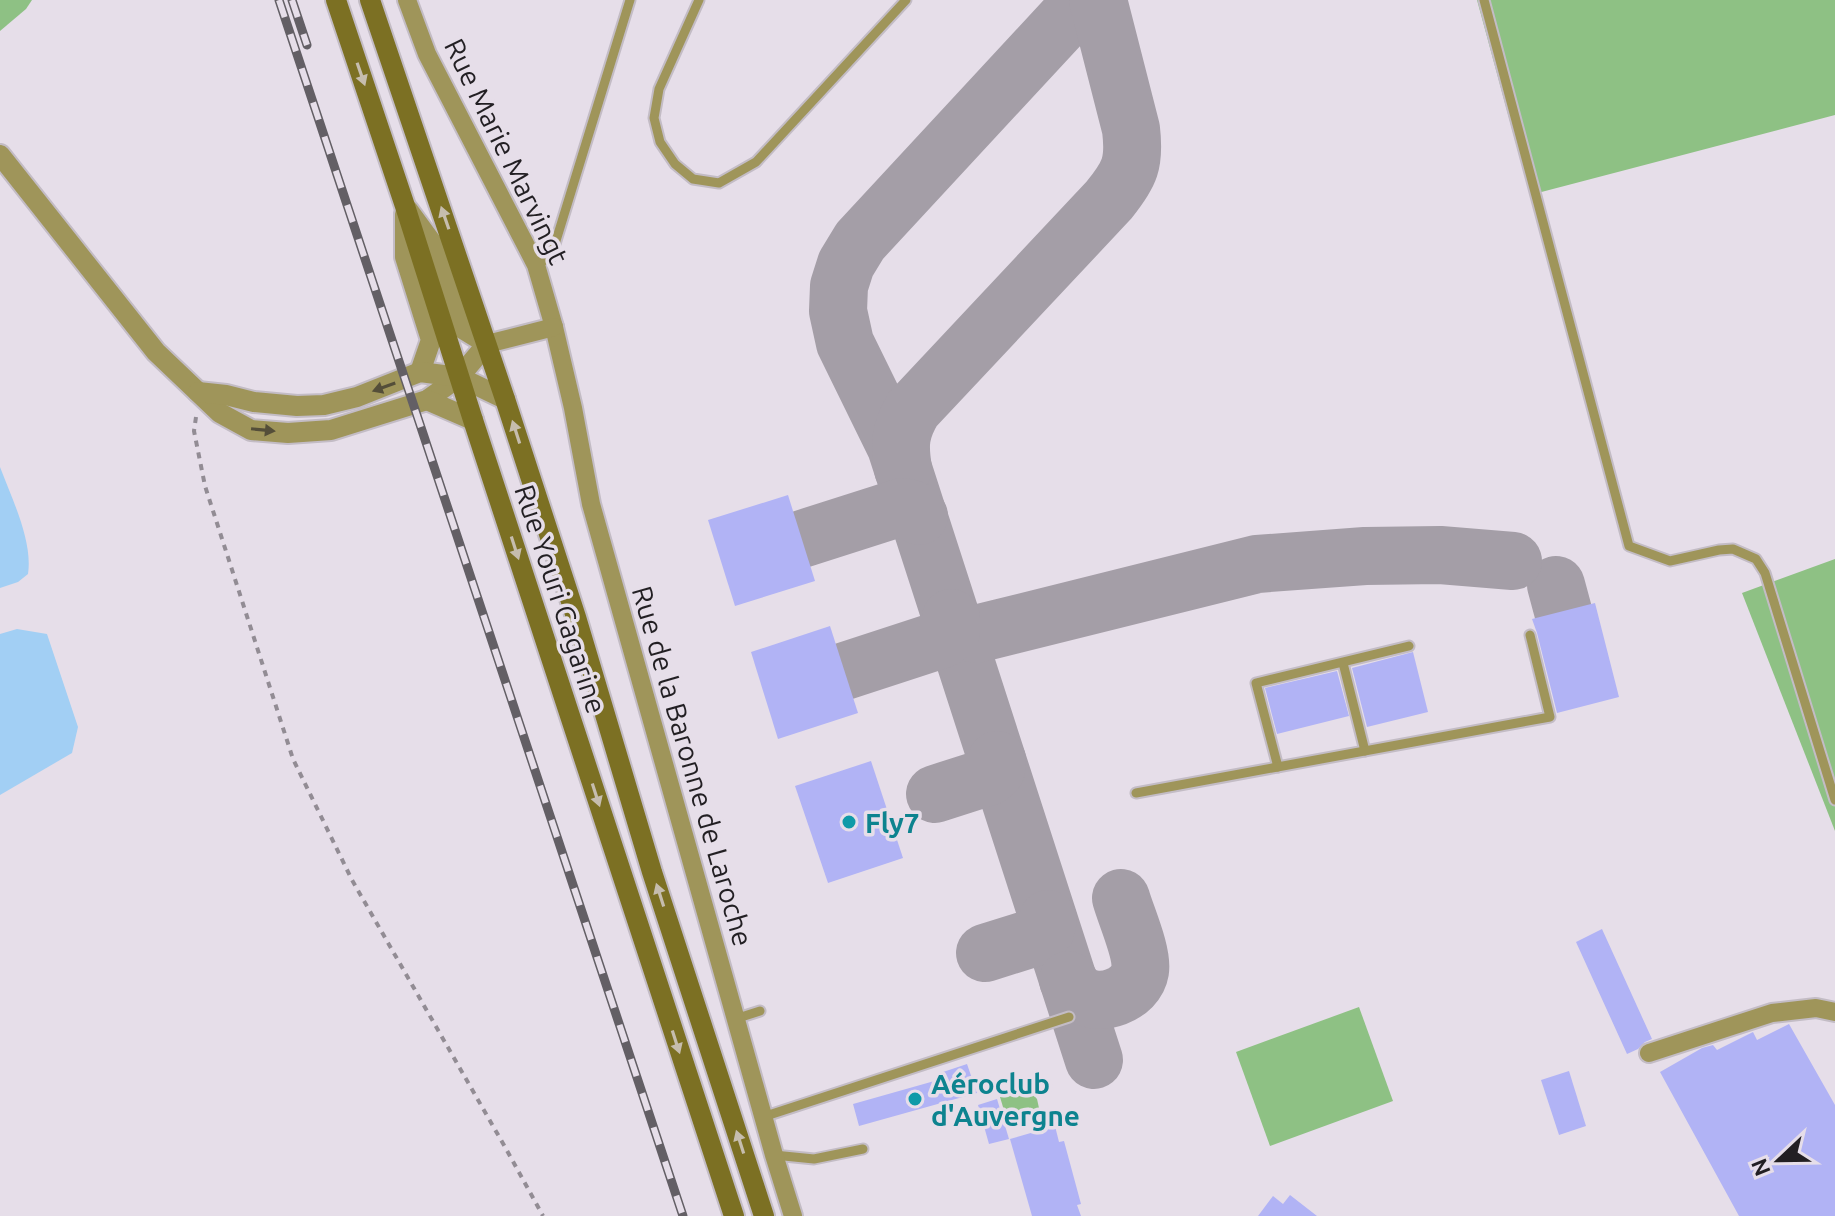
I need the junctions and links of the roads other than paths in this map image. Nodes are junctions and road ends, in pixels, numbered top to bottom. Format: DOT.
graph roads {
  1 [pos="336,0"];
  2 [pos="370,0"];
  3 [pos="407,0"];
  4 [pos="630,0"];
  5 [pos="699,0"];
  6 [pos="906,0"];
  7 [pos="1484,0"];
  8 [pos="0,155"];
  9 [pos="405,206"];
  10 [pos="536,265"];
  11 [pos="554,327"];
  12 [pos="487,344"];
  13 [pos="420,372"];
  14 [pos="459,377"];
  15 [pos="198,392"];
  16 [pos="505,399"];
  17 [pos="427,400"];
  18 [pos="473,420"];
  19 [pos="1530,635"];
  20 [pos="1409,646"];
  21 [pos="1343,663"];
  22 [pos="1365,751"];
  23 [pos="1278,767"];
  24 [pos="1136,793"];
  25 [pos="1835,800"];
  26 [pos="760,1011"];
  27 [pos="1835,1012"];
  28 [pos="1069,1017"];
  29 [pos="735,1019"];
  30 [pos="1649,1053"];
  31 [pos="763,1117"];
  32 [pos="863,1149"];
  33 [pos="774,1155"];
  34 [pos="734,1216"];
  35 [pos="764,1216"];
  36 [pos="793,1216"];
  1 -- 9 [label="main road, Rue Youri Gagarine, one-way"];
  12 -- 2 [label="main road, Rue Youri Gagarine, one-way"];
  3 -- 10 [label="street, Rue Marie Marvingt"];
  4 -- 10 [label="lane"];
  5 -- 6 [label="lane"];
  7 -- 25 [label="lane"];
  8 -- 15 [label="street"];
  9 -- 12 [label="street"];
  9 -- 13 [label="street"];
  9 -- 14 [label="main road, Rue Youri Gagarine"];
  10 -- 11 [label="street, Rue Marie Marvingt"];
  11 -- 12 [label="street"];
  11 -- 29 [label="street, Rue de la Baronne de Laroche"];
  12 -- 14 [label="street"];
  12 -- 16 [label="main road, Rue Youri Gagarine"];
  13 -- 14 [label="street"];
  13 -- 15 [label="street, one-way"];
  14 -- 16 [label="street"];
  14 -- 17 [label="street"];
  14 -- 18 [label="main road, Rue Youri Gagarine"];
  15 -- 17 [label="street, one-way"];
  35 -- 16 [label="main road, Rue Youri Gagarine, one-way"];
  17 -- 18 [label="street"];
  18 -- 34 [label="main road, Rue Youri Gagarine, one-way"];
  19 -- 22 [label="lane"];
  20 -- 21 [label="lane"];
  21 -- 22 [label="lane"];
  21 -- 23 [label="lane"];
  22 -- 23 [label="lane"];
  23 -- 24 [label="lane"];
  26 -- 29 [label="lane"];
  27 -- 30 [label="street"];
  28 -- 31 [label="lane"];
  29 -- 31 [label="street, Rue de la Baronne de Laroche"];
  31 -- 33 [label="street, Rue de la Baronne de Laroche"];
  32 -- 33 [label="lane"];
  33 -- 36 [label="street, Rue de la Baronne de Laroche"];
}
